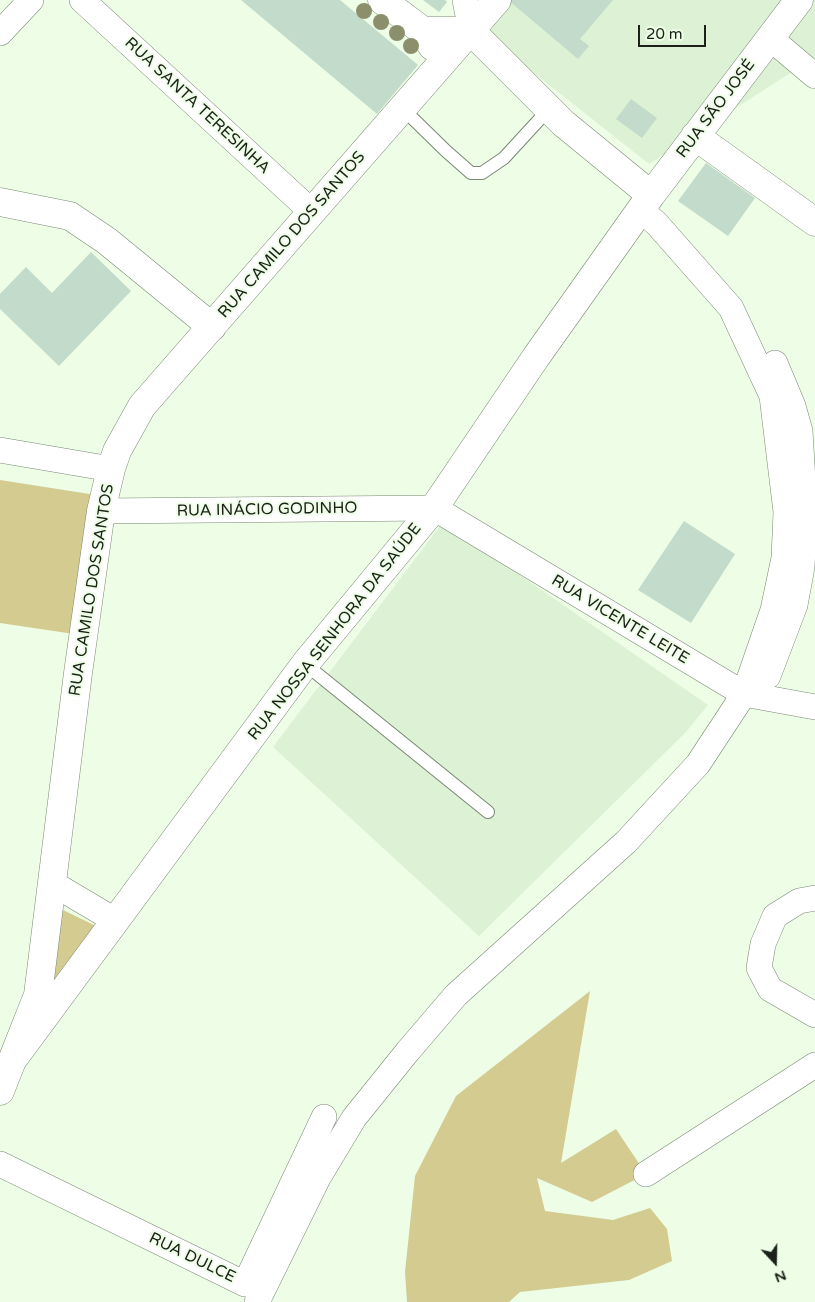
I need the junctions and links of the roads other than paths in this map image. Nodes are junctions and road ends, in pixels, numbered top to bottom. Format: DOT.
graph roads {
  1 [pos="31,0"];
  2 [pos="82,0"];
  3 [pos="382,0"];
  4 [pos="465,0"];
  5 [pos="497,0"];
  6 [pos="799,0"];
  7 [pos="423,31"];
  8 [pos="471,31"];
  9 [pos="0,33"];
  10 [pos="770,38"];
  11 [pos="434,71"];
  12 [pos="815,76"];
  13 [pos="402,108"];
  14 [pos="548,109"];
  15 [pos="695,136"];
  16 [pos="0,202"];
  17 [pos="646,202"];
  18 [pos="312,212"];
  19 [pos="815,222"];
  20 [pos="674,243"];
  21 [pos="212,327"];
  22 [pos="0,450"];
  23 [pos="111,469"];
  24 [pos="434,508"];
  25 [pos="101,511"];
  26 [pos="805,606"];
  27 [pos="305,664"];
  28 [pos="752,696"];
  29 [pos="815,707"];
  30 [pos="488,812"];
  31 [pos="52,883"];
  32 [pos="815,898"];
  33 [pos="116,921"];
  34 [pos="815,1015"];
  35 [pos="11,1062"];
  36 [pos="815,1065"];
  37 [pos="0,1090"];
  38 [pos="324,1116"];
  39 [pos="0,1164"];
  40 [pos="646,1174"];
  41 [pos="251,1294"];
  1 -- 9 [label="street"];
  2 -- 18 [label="street, RUA SANTA TERESINHA"];
  3 -- 7 [label="street"];
  4 -- 8 [label="street"];
  5 -- 8 [label="street, RUA CAMILO DOS SANTOS"];
  6 -- 10 [label="street, RUA SÃO JOSÉ"];
  7 -- 8 [label="street"];
  7 -- 11 [label="street"];
  8 -- 11 [label="street, RUA CAMILO DOS SANTOS"];
  8 -- 14 [label="street"];
  10 -- 12 [label="street"];
  10 -- 15 [label="street, RUA SÃO JOSÉ"];
  11 -- 13 [label="street, RUA CAMILO DOS SANTOS"];
  13 -- 14 [label="lane"];
  13 -- 18 [label="street, RUA CAMILO DOS SANTOS"];
  14 -- 17 [label="street"];
  15 -- 17 [label="street, RUA SÃO JOSÉ"];
  15 -- 19 [label="street"];
  16 -- 21 [label="street"];
  17 -- 20 [label="street"];
  17 -- 24 [label="street, RUA NOSSA SENHORA DA SAÚDE"];
  18 -- 21 [label="street, RUA CAMILO DOS SANTOS"];
  20 -- 26 [label="street"];
  20 -- 28 [label="street"];
  21 -- 23 [label="street, RUA CAMILO DOS SANTOS"];
  22 -- 23 [label="street"];
  23 -- 25 [label="street, RUA CAMILO DOS SANTOS"];
  24 -- 25 [label="street, RUA INÁCIO GODINHO"];
  24 -- 27 [label="street, RUA NOSSA SENHORA DA SAÚDE"];
  24 -- 28 [label="street, RUA VICENTE LEITE"];
  25 -- 31 [label="street, RUA CAMILO DOS SANTOS"];
  26 -- 28 [label="street"];
  27 -- 30 [label="lane"];
  27 -- 33 [label="street, RUA NOSSA SENHORA DA SAÚDE"];
  28 -- 29 [label="street, RUA VICENTE LEITE"];
  28 -- 41 [label="street"];
  31 -- 33 [label="street"];
  31 -- 35 [label="street, RUA CAMILO DOS SANTOS"];
  32 -- 34 [label="street"];
  33 -- 35 [label="street, RUA NOSSA SENHORA DA SAÚDE"];
  35 -- 37 [label="street, RUA CAMILO DOS SANTOS"];
  36 -- 40 [label="street"];
  38 -- 41 [label="street, RUA DULCE"];
  39 -- 41 [label="street, RUA DULCE"];
}
